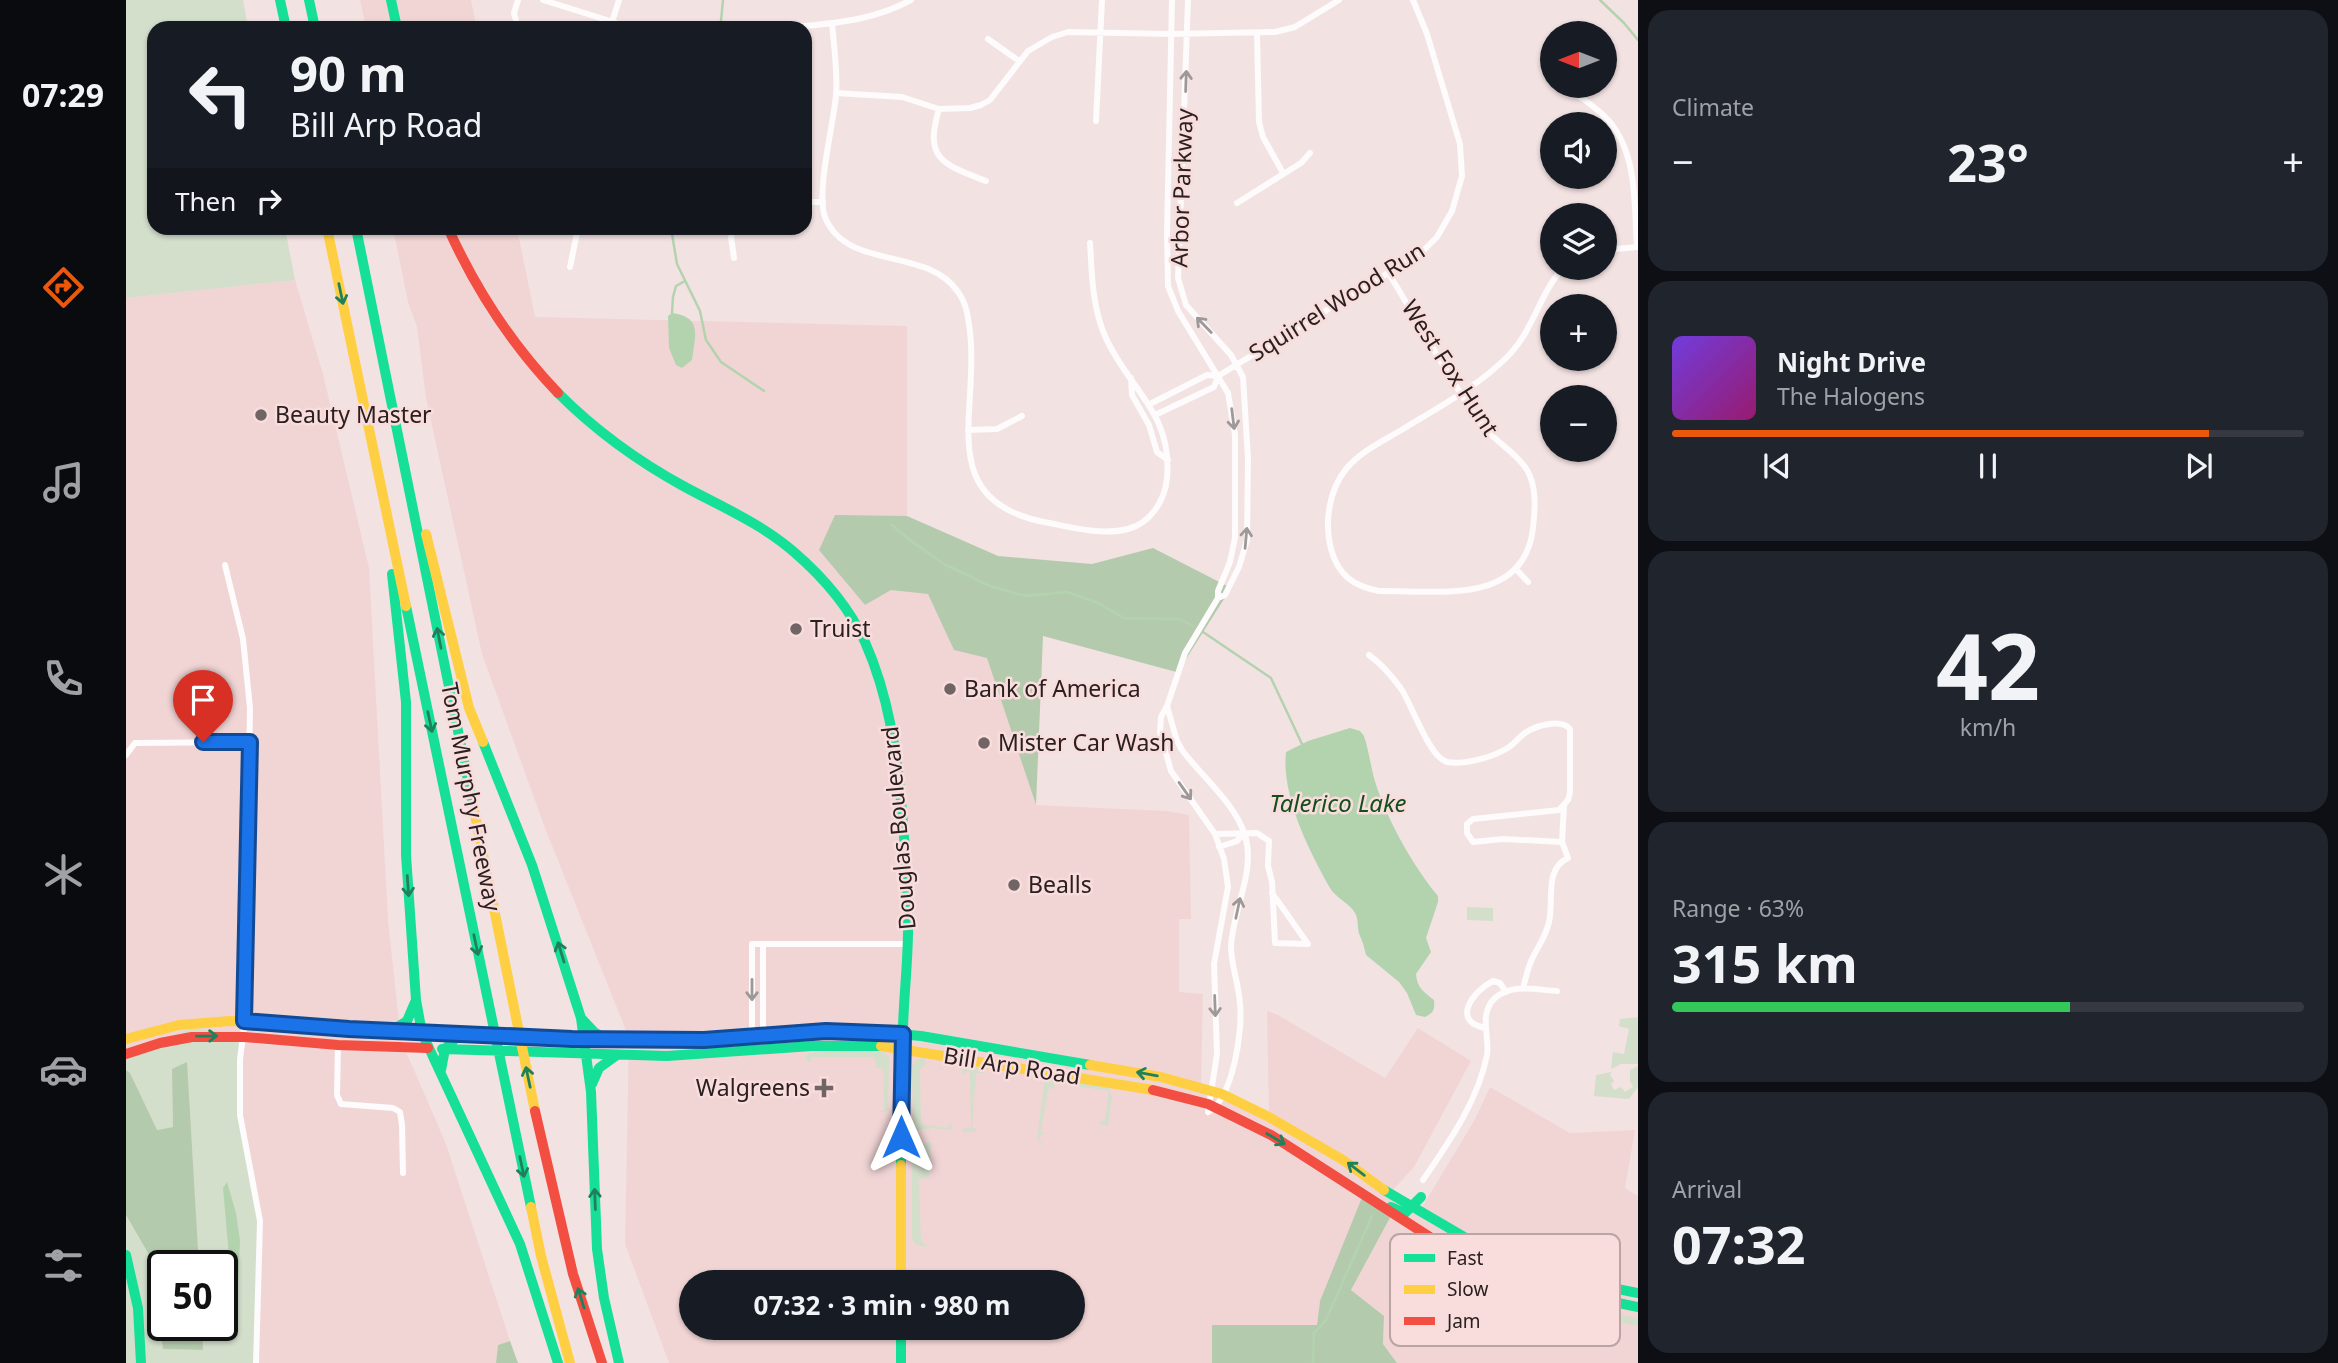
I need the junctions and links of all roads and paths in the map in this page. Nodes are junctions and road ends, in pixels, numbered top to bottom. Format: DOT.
graph roads {
  1 [pos="281,0"];
  2 [pos="309,0"];
  3 [pos="391,0"];
  4 [pos="518,0"];
  5 [pos="543,0"];
  6 [pos="620,0"];
  7 [pos="911,0"];
  8 [pos="1102,0"];
  9 [pos="1172,0"];
  10 [pos="1188,0"];
  11 [pos="1339,0"];
  12 [pos="1413,0"];
  13 [pos="285,21"];
  14 [pos="314,21"];
  15 [pos="396,21"];
  16 [pos="516,21"];
  17 [pos="609,21"];
  18 [pos="612,21"];
  19 [pos="832,23"];
  20 [pos="812,25"];
  21 [pos="1100,31"];
  22 [pos="1187,33"];
  23 [pos="1171,34"];
  24 [pos="1257,34"];
  25 [pos="988,39"];
  26 [pos="1019,61"];
  27 [pos="836,93"];
  28 [pos="1581,98"];
  29 [pos="939,109"];
  30 [pos="1096,121"];
  31 [pos="1310,152"];
  32 [pos="1283,173"];
  33 [pos="986,181"];
  34 [pos="812,202"];
  35 [pos="822,202"];
  36 [pos="1237,203"];
  37 [pos="328,235"];
  38 [pos="357,235"];
  39 [pos="451,235"];
  40 [pos="577,235"];
  41 [pos="731,235"];
  42 [pos="1090,243"];
  43 [pos="1638,247"];
  44 [pos="1617,249"];
  45 [pos="734,258"];
  46 [pos="570,267"];
  47 [pos="1388,274"];
  48 [pos="1553,280"];
  49 [pos="383,359"];
  50 [pos="1238,365"];
  51 [pos="1219,376"];
  52 [pos="1131,378"];
  53 [pos="1462,394"];
  54 [pos="1150,404"];
  55 [pos="1022,415"];
  56 [pos="1155,415"];
  57 [pos="968,430"];
  58 [pos="1168,460"];
  59 [pos="385,511"];
  60 [pos="225,565"];
  61 [pos="1516,569"];
  62 [pos="1528,582"];
  63 [pos="1219,598"];
  64 [pos="1369,655"];
  65 [pos="1167,706"];
  66 [pos="250,742"];
  67 [pos="126,755"];
  68 [pos="1564,805"];
  69 [pos="1244,833"];
  70 [pos="1214,834"];
  71 [pos="1562,842"];
  72 [pos="1219,847"];
  73 [pos="1272,893"];
  74 [pos="762,944"];
  75 [pos="908,944"];
  76 [pos="1523,988"];
  77 [pos="1557,991"];
  78 [pos="1506,992"];
  79 [pos="416,999"];
  80 [pos="581,1018"];
  81 [pos="244,1021"];
  82 [pos="1486,1028"];
  83 [pos="391,1031"];
  84 [pos="422,1033"];
  85 [pos="903,1034"];
  86 [pos="459,1035"];
  87 [pos="758,1036"];
  88 [pos="244,1037"];
  89 [pos="126,1039"];
  90 [pos="583,1039"];
  91 [pos="608,1040"];
  92 [pos="338,1045"];
  93 [pos="429,1048"];
  94 [pos="902,1048"];
  95 [pos="445,1049"];
  96 [pos="126,1054"];
  97 [pos="587,1054"];
  98 [pos="617,1055"];
  99 [pos="441,1071"];
  100 [pos="591,1092"];
  101 [pos="1218,1092"];
  102 [pos="1212,1106"];
  103 [pos="402,1173"];
  104 [pos="1423,1180"];
  105 [pos="1421,1197"];
  106 [pos="1372,1201"];
  107 [pos="1412,1208"];
  108 [pos="1424,1234"];
  109 [pos="1458,1234"];
  110 [pos="126,1255"];
  111 [pos="901,1270"];
  112 [pos="1620,1289"];
  113 [pos="1638,1293"];
  114 [pos="901,1340"];
  115 [pos="141,1363"];
  116 [pos="256,1363"];
  117 [pos="558,1363"];
  118 [pos="570,1363"];
  119 [pos="602,1363"];
  120 [pos="619,1363"];
  121 [pos="901,1363"];
  1 -- 13 [label="main road"];
  2 -- 14 [label="main road"];
  3 -- 15 [label="main road"];
  4 -- 16 [label="street"];
  5 -- 17 [label="street"];
  6 -- 18 [label="street"];
  7 -- 19 [label="street"];
  8 -- 21 [label="street"];
  9 -- 23 [label="street, Arbor Parkway"];
  10 -- 22 [label="street, Arbor Parkway"];
  11 -- 24 [label="street"];
  12 -- 47 [label="street, Squirrel Wood Run"];
  19 -- 20 [label="street"];
  19 -- 27 [label="street"];
  21 -- 23 [label="street"];
  21 -- 26 [label="street"];
  21 -- 30 [label="street"];
  22 -- 23 [label="street"];
  22 -- 24 [label="street"];
  50 -- 22 [label="street, Arbor Parkway, one-way"];
  23 -- 51 [label="street, Arbor Parkway"];
  24 -- 32 [label="street"];
  25 -- 26 [label="street"];
  26 -- 29 [label="street"];
  27 -- 29 [label="street"];
  27 -- 35 [label="street"];
  28 -- 43 [label="street"];
  29 -- 33 [label="street"];
  31 -- 32 [label="street"];
  32 -- 36 [label="street"];
  34 -- 35 [label="street"];
  35 -- 57 [label="street"];
  37 -- 59 [label="main road, Tom Murphy Freeway, one-way"];
  38 -- 49 [label="main road, Tom Murphy Freeway"];
  39 -- 75 [label="main road, Douglas Boulevard"];
  40 -- 46 [label="street"];
  41 -- 45 [label="street"];
  42 -- 52 [label="street"];
  43 -- 44 [label="street"];
  47 -- 50 [label="street, Squirrel Wood Run"];
  47 -- 53 [label="street, West Fox Hunt"];
  48 -- 53 [label="street"];
  80 -- 49 [label="main road, one-way"];
  119 -- 49 [label="main road, Tom Murphy Freeway, one-way"];
  50 -- 51 [label="street, Squirrel Wood Run"];
  63 -- 50 [label="street, Arbor Parkway, one-way"];
  51 -- 54 [label="street"];
  51 -- 56 [label="street"];
  51 -- 63 [label="street, Arbor Parkway, one-way"];
  52 -- 54 [label="street"];
  52 -- 58 [label="street"];
  53 -- 61 [label="street, West Fox Hunt"];
  53 -- 61 [label="street"];
  54 -- 56 [label="street"];
  55 -- 57 [label="street"];
  56 -- 58 [label="street"];
  57 -- 58 [label="street"];
  59 -- 79 [label="main road, one-way"];
  59 -- 118 [label="main road, Tom Murphy Freeway, one-way"];
  60 -- 66 [label="street"];
  61 -- 62 [label="street"];
  63 -- 65 [label="street, Arbor Parkway"];
  64 -- 68 [label="street"];
  65 -- 69 [label="street, Arbor Parkway"];
  65 -- 70 [label="street, Arbor Parkway, one-way"];
  66 -- 67 [label="street"];
  66 -- 81 [label="street"];
  68 -- 71 [label="street"];
  68 -- 71 [label="street"];
  69 -- 70 [label="street"];
  69 -- 72 [label="street"];
  69 -- 73 [label="street, Arbor Parkway"];
  101 -- 69 [label="street, Arbor Parkway, one-way"];
  70 -- 72 [label="street, Arbor Parkway"];
  71 -- 76 [label="street"];
  72 -- 101 [label="street, Arbor Parkway, one-way"];
  73 -- 73 [label="street, Arbor Parkway"];
  74 -- 75 [label="street"];
  74 -- 87 [label="street"];
  74 -- 87 [label="street, one-way"];
  75 -- 85 [label="main road, Douglas Boulevard"];
  76 -- 77 [label="street"];
  76 -- 78 [label="street"];
  78 -- 82 [label="street"];
  78 -- 82 [label="street"];
  79 -- 83 [label="main road"];
  79 -- 84 [label="main road"];
  80 -- 90 [label="main road"];
  80 -- 91 [label="main road"];
  81 -- 83 [label="main road, Bill Arp Road"];
  81 -- 88 [label="street"];
  81 -- 89 [label="main road, Bill Arp Road"];
  82 -- 104 [label="street"];
  83 -- 84 [label="main road, Bill Arp Road"];
  84 -- 86 [label="main road, Bill Arp Road"];
  84 -- 93 [label="main road"];
  85 -- 87 [label="main road, Bill Arp Road"];
  85 -- 94 [label="main road, Douglas Boulevard"];
  101 -- 85 [label="main road, Bill Arp Road, one-way"];
  86 -- 90 [label="main road, Bill Arp Road"];
  86 -- 95 [label="main road"];
  87 -- 91 [label="main road, Bill Arp Road"];
  88 -- 92 [label="main road, Bill Arp Road"];
  96 -- 88 [label="main road, Bill Arp Road, one-way"];
  88 -- 116 [label="street"];
  90 -- 91 [label="main road, Bill Arp Road"];
  90 -- 97 [label="main road"];
  92 -- 93 [label="main road, Bill Arp Road"];
  92 -- 103 [label="street"];
  93 -- 95 [label="main road, Bill Arp Road"];
  93 -- 99 [label="main road"];
  94 -- 98 [label="main road, Bill Arp Road"];
  94 -- 102 [label="main road, Bill Arp Road"];
  94 -- 111 [label="main road, Douglas Boulevard"];
  95 -- 97 [label="main road, Bill Arp Road"];
  95 -- 99 [label="main road"];
  97 -- 98 [label="main road, Bill Arp Road"];
  97 -- 100 [label="main road"];
  98 -- 100 [label="main road"];
  99 -- 117 [label="main road"];
  120 -- 100 [label="main road, one-way"];
  101 -- 102 [label="street, Arbor Parkway"];
  107 -- 101 [label="main road, Bill Arp Road, one-way"];
  102 -- 106 [label="main road, Bill Arp Road, one-way"];
  105 -- 107 [label="main road"];
  106 -- 107 [label="main road"];
  106 -- 108 [label="main road, Bill Arp Road"];
  107 -- 109 [label="main road, Bill Arp Road"];
  110 -- 115 [label="main road"];
  112 -- 113 [label="main road, Bill Arp Road"];
  114 -- 121 [label="main road"];
}
